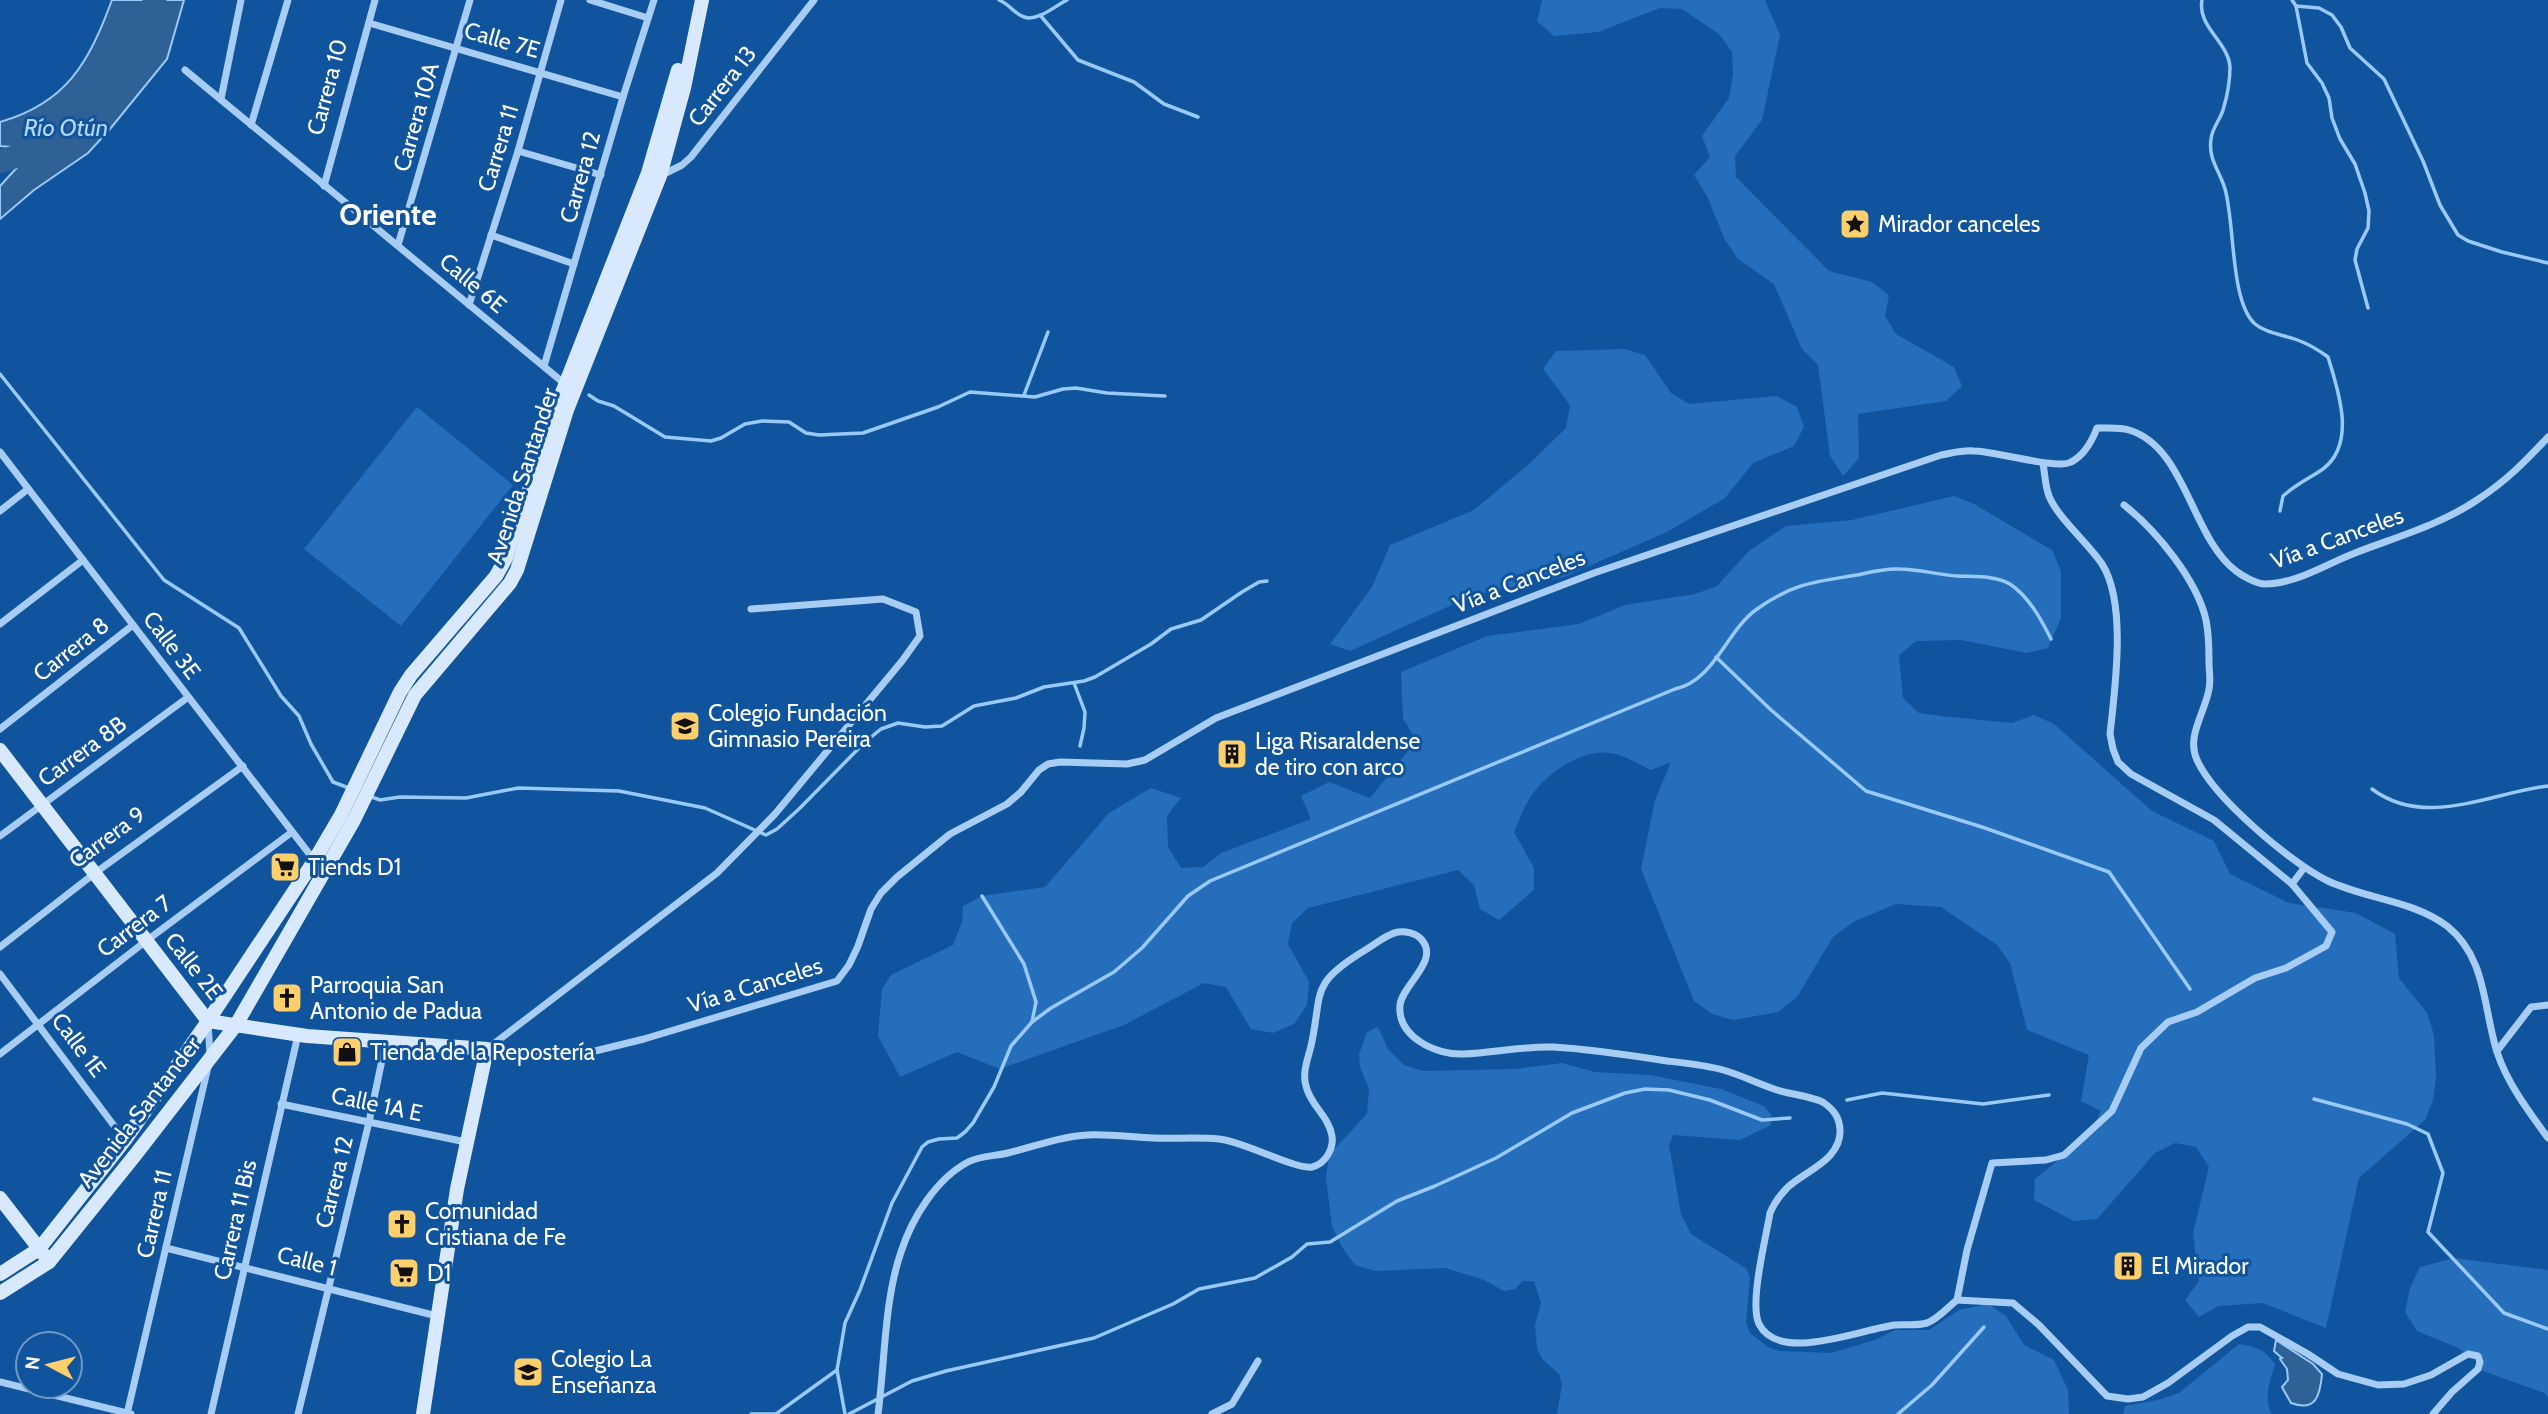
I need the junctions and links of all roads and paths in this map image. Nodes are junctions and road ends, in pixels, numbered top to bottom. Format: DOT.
graph roads {
  1 [pos="241,0"];
  2 [pos="288,0"];
  3 [pos="375,0"];
  4 [pos="470,0"];
  5 [pos="561,0"];
  6 [pos="590,0"];
  7 [pos="654,0"];
  8 [pos="692,0"];
  9 [pos="702,0"];
  10 [pos="814,0"];
  11 [pos="648,18"];
  12 [pos="369,23"];
  13 [pos="456,47"];
  14 [pos="185,70"];
  15 [pos="540,72"];
  16 [pos="623,97"];
  17 [pos="221,99"];
  18 [pos="251,125"];
  19 [pos="518,151"];
  20 [pos="654,175"];
  21 [pos="601,176"];
  22 [pos="324,186"];
  23 [pos="491,235"];
  24 [pos="398,245"];
  25 [pos="574,264"];
  26 [pos="468,305"];
  27 [pos="544,366"];
  28 [pos="570,388"];
  29 [pos="2548,437"];
  30 [pos="0,452"];
  31 [pos="2043,464"];
  32 [pos="28,489"];
  33 [pos="2124,505"];
  34 [pos="0,511"];
  35 [pos="83,560"];
  36 [pos="751,608"];
  37 [pos="0,624"];
  38 [pos="133,625"];
  39 [pos="187,698"];
  40 [pos="0,729"];
  41 [pos="0,750"];
  42 [pos="243,766"];
  43 [pos="43,803"];
  44 [pos="292,832"];
  45 [pos="0,836"];
  46 [pos="314,861"];
  47 [pos="2304,868"];
  48 [pos="95,873"];
  49 [pos="2292,884"];
  50 [pos="146,941"];
  51 [pos="0,947"];
  52 [pos="0,974"];
  53 [pos="2548,1005"];
  54 [pos="208,1021"];
  55 [pos="38,1023"];
  56 [pos="236,1025"];
  57 [pos="298,1035"];
  58 [pos="386,1041"];
  59 [pos="487,1048"];
  60 [pos="2497,1051"];
  61 [pos="0,1054"];
  62 [pos="210,1059"];
  63 [pos="281,1104"];
  64 [pos="369,1122"];
  65 [pos="2548,1138"];
  66 [pos="125,1140"];
  67 [pos="466,1142"];
  68 [pos="0,1198"];
  69 [pos="166,1248"];
  70 [pos="39,1250"];
  71 [pos="49,1262"];
  72 [pos="244,1268"];
  73 [pos="0,1274"];
  74 [pos="327,1290"];
  75 [pos="0,1293"];
  76 [pos="1957,1300"];
  77 [pos="437,1316"];
  78 [pos="1258,1360"];
  79 [pos="0,1382"];
  80 [pos="129,1414"];
  81 [pos="211,1414"];
  82 [pos="298,1414"];
  83 [pos="423,1414"];
  84 [pos="878,1414"];
  85 [pos="1212,1414"];
  86 [pos="2433,1414"];
  1 -- 17 [label="street"];
  2 -- 18 [label="street"];
  3 -- 12 [label="street, Carrera 10"];
  4 -- 13 [label="street, Carrera 10A"];
  5 -- 15 [label="street, Carrera 11"];
  6 -- 11 [label="street"];
  7 -- 11 [label="street, Carrera 12"];
  8 -- 20 [label="street, Avenida Santander"];
  9 -- 20 [label="street, Avenida Santander"];
  10 -- 20 [label="street, Carrera 13"];
  11 -- 16 [label="street, Carrera 12"];
  12 -- 13 [label="street, Calle 7E"];
  12 -- 22 [label="street, Carrera 10"];
  13 -- 15 [label="street, Calle 7E"];
  13 -- 24 [label="street, Carrera 10A"];
  14 -- 17 [label="street, Calle 6E"];
  15 -- 16 [label="street, Calle 7E"];
  15 -- 19 [label="street, Carrera 11"];
  16 -- 21 [label="street, Carrera 12"];
  17 -- 18 [label="street, Calle 6E"];
  18 -- 22 [label="street, Calle 6E"];
  19 -- 21 [label="street"];
  19 -- 23 [label="street, Carrera 11"];
  20 -- 28 [label="street, Avenida Santander"];
  21 -- 25 [label="street, Carrera 12"];
  22 -- 24 [label="street, Calle 6E"];
  23 -- 25 [label="street"];
  23 -- 26 [label="street, Carrera 11"];
  24 -- 26 [label="street, Calle 6E"];
  25 -- 27 [label="street, Carrera 12"];
  26 -- 27 [label="street, Calle 6E"];
  27 -- 28 [label="street, Calle 6E"];
  28 -- 46 [label="street, Avenida Santander"];
  28 -- 56 [label="street, Avenida Santander"];
  29 -- 31 [label="street, Vía a Canceles"];
  30 -- 32 [label="street, Calle 3E"];
  31 -- 49 [label="street"];
  31 -- 59 [label="street, Vía a Canceles"];
  32 -- 34 [label="street"];
  32 -- 35 [label="street, Calle 3E"];
  33 -- 47 [label="street"];
  35 -- 37 [label="street"];
  35 -- 38 [label="street, Calle 3E"];
  36 -- 59 [label="street"];
  38 -- 39 [label="street, Calle 3E"];
  38 -- 40 [label="street, Carrera 8"];
  39 -- 42 [label="street, Calle 3E"];
  39 -- 43 [label="street, Carrera 8B"];
  41 -- 43 [label="street, Calle 2E"];
  42 -- 44 [label="street, Calle 3E"];
  42 -- 48 [label="street, Carrera 9"];
  43 -- 45 [label="street, Carrera 8B"];
  43 -- 48 [label="street, Calle 2E"];
  44 -- 46 [label="street, Calle 3E"];
  44 -- 50 [label="street, Carrera 7"];
  46 -- 54 [label="street, Avenida Santander"];
  47 -- 49 [label="street"];
  47 -- 60 [label="street"];
  48 -- 50 [label="street, Calle 2E"];
  48 -- 51 [label="street, Carrera 9"];
  49 -- 76 [label="street"];
  50 -- 54 [label="street, Calle 2E"];
  50 -- 55 [label="street, Carrera 7"];
  52 -- 55 [label="street, Calle 1E"];
  53 -- 60 [label="street"];
  54 -- 56 [label="street, Calle 2E"];
  54 -- 62 [label="street, Carrera 11"];
  54 -- 66 [label="street, Avenida Santander"];
  55 -- 61 [label="street, Carrera 7"];
  55 -- 66 [label="street, Calle 1E"];
  56 -- 57 [label="street, Calle 2E"];
  56 -- 62 [label="street, Avenida Santander"];
  57 -- 58 [label="street, Calle 2E"];
  57 -- 63 [label="street, Carrera 11 Bis"];
  58 -- 59 [label="street, Calle 2E"];
  58 -- 64 [label="street, Carrera 12"];
  59 -- 67 [label="street"];
  60 -- 65 [label="street"];
  62 -- 69 [label="street, Carrera 11"];
  62 -- 71 [label="street, Avenida Santander"];
  63 -- 64 [label="street, Calle 1A E"];
  63 -- 72 [label="street, Carrera 11 Bis"];
  64 -- 67 [label="street, Calle 1A E"];
  64 -- 74 [label="street, Carrera 12"];
  66 -- 70 [label="street, Avenida Santander"];
  67 -- 77 [label="street"];
  68 -- 70 [label="street"];
  69 -- 72 [label="street, Calle 1"];
  69 -- 80 [label="street, Carrera 11"];
  70 -- 71 [label="street"];
  70 -- 73 [label="street"];
  71 -- 75 [label="street"];
  72 -- 74 [label="street, Calle 1"];
  72 -- 81 [label="street, Carrera 11 Bis"];
  74 -- 77 [label="street, Calle 1"];
  74 -- 82 [label="street, Carrera 12"];
  76 -- 84 [label="street"];
  76 -- 86 [label="street"];
  77 -- 83 [label="street"];
  78 -- 85 [label="street"];
  79 -- 80 [label="street"];
}
